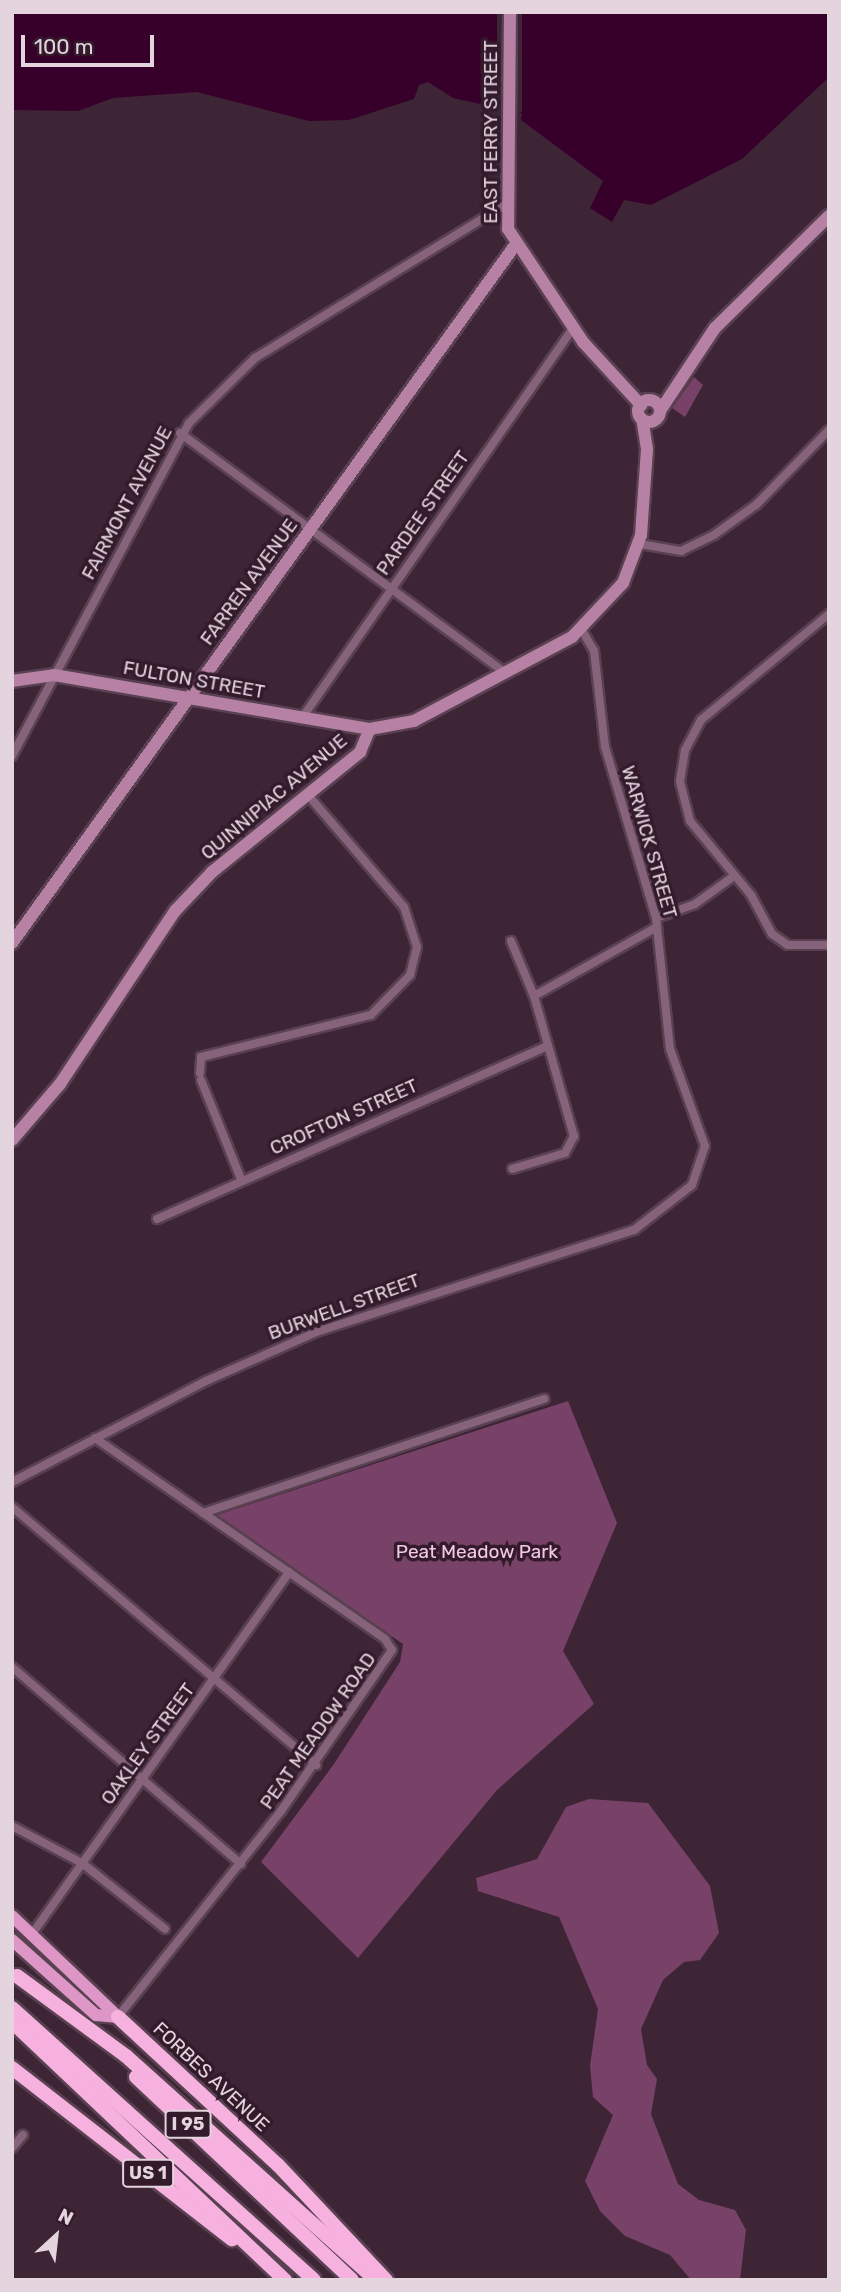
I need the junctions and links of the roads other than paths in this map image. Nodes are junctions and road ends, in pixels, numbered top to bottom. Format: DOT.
graph roads {
  1 [pos="510,19"];
  2 [pos="506,204"];
  3 [pos="829,216"];
  4 [pos="516,244"];
  5 [pos="573,328"];
  6 [pos="674,382"];
  7 [pos="645,403"];
  8 [pos="658,415"];
  9 [pos="642,419"];
  10 [pos="829,430"];
  11 [pos="180,433"];
  12 [pos="647,449"];
  13 [pos="311,529"];
  14 [pos="640,544"];
  15 [pos="390,586"];
  16 [pos="829,614"];
  17 [pos="582,629"];
  18 [pos="505,673"];
  19 [pos="54,675"];
  20 [pos="12,681"];
  21 [pos="189,698"];
  22 [pos="302,718"];
  23 [pos="370,729"];
  24 [pos="12,756"];
  25 [pos="309,796"];
  26 [pos="734,876"];
  27 [pos="656,922"];
  28 [pos="511,941"];
  29 [pos="12,943"];
  30 [pos="829,946"];
  31 [pos="534,996"];
  32 [pos="545,1047"];
  33 [pos="12,1140"];
  34 [pos="512,1169"];
  35 [pos="242,1179"];
  36 [pos="692,1185"];
  37 [pos="156,1219"];
  38 [pos="544,1399"];
  39 [pos="95,1438"];
  40 [pos="12,1482"];
  41 [pos="12,1507"];
  42 [pos="203,1513"];
  43 [pos="289,1572"];
  44 [pos="12,1667"];
  45 [pos="213,1679"];
  46 [pos="316,1765"];
  47 [pos="143,1779"];
  48 [pos="12,1826"];
  49 [pos="82,1863"];
  50 [pos="241,1864"];
  51 [pos="12,1916"];
  52 [pos="165,1929"];
  53 [pos="32,1934"];
  54 [pos="12,1940"];
  55 [pos="15,1974"];
  56 [pos="12,2008"];
  57 [pos="118,2017"];
  58 [pos="12,2022"];
  59 [pos="12,2068"];
  60 [pos="23,2135"];
  61 [pos="12,2148"];
  62 [pos="283,2280"];
  63 [pos="314,2280"];
  64 [pos="352,2280"];
  65 [pos="376,2280"];
  66 [pos="386,2280"];
  1 -- 2 [label="main road, EAST FERRY STREET"];
  2 -- 4 [label="main road, EAST FERRY STREET"];
  2 -- 11 [label="street, FAIRMONT AVENUE"];
  3 -- 6 [label="main road, QUINNIPIAC AVENUE"];
  4 -- 5 [label="main road, EAST FERRY STREET"];
  4 -- 13 [label="main road, FARREN AVENUE"];
  5 -- 7 [label="main road, EAST FERRY STREET"];
  5 -- 15 [label="street, PARDEE STREET"];
  6 -- 7 [label="main road, QUINNIPIAC AVENUE"];
  6 -- 8 [label="main road, QUINNIPIAC AVENUE"];
  7 -- 8 [label="main road, EAST FERRY STREET"];
  7 -- 9 [label="main road, QUINNIPIAC AVENUE"];
  8 -- 9 [label="main road"];
  8 -- 12 [label="main road, QUINNIPIAC AVENUE"];
  9 -- 12 [label="main road, QUINNIPIAC AVENUE"];
  10 -- 14 [label="street"];
  11 -- 13 [label="street"];
  11 -- 19 [label="street, FAIRMONT AVENUE"];
  12 -- 14 [label="main road, QUINNIPIAC AVENUE"];
  13 -- 15 [label="street"];
  13 -- 21 [label="main road, FARREN AVENUE"];
  14 -- 17 [label="main road, QUINNIPIAC AVENUE"];
  15 -- 18 [label="street"];
  15 -- 22 [label="street, PARDEE STREET"];
  16 -- 26 [label="street"];
  17 -- 18 [label="main road, QUINNIPIAC AVENUE"];
  17 -- 27 [label="street, WARWICK STREET"];
  18 -- 23 [label="main road, QUINNIPIAC AVENUE"];
  19 -- 20 [label="main road, FULTON STREET"];
  19 -- 21 [label="main road, FULTON STREET"];
  19 -- 24 [label="street, FAIRMONT AVENUE"];
  21 -- 22 [label="main road, FULTON STREET"];
  21 -- 29 [label="main road, FARREN AVENUE"];
  22 -- 23 [label="main road, FULTON STREET"];
  23 -- 25 [label="main road, QUINNIPIAC AVENUE"];
  25 -- 33 [label="main road, QUINNIPIAC AVENUE"];
  25 -- 35 [label="street"];
  26 -- 27 [label="street"];
  26 -- 30 [label="street"];
  27 -- 31 [label="street"];
  27 -- 36 [label="street, WARWICK STREET"];
  28 -- 31 [label="street"];
  31 -- 32 [label="street"];
  32 -- 34 [label="street"];
  32 -- 35 [label="street, CROFTON STREET"];
  35 -- 37 [label="street, CROFTON STREET"];
  36 -- 39 [label="street, BURWELL STREET"];
  38 -- 42 [label="street"];
  39 -- 40 [label="street, BURWELL STREET"];
  39 -- 42 [label="street, PEAT MEADOW ROAD"];
  41 -- 45 [label="street"];
  42 -- 43 [label="street, PEAT MEADOW ROAD"];
  43 -- 45 [label="street, OAKLEY STREET"];
  43 -- 46 [label="street, PEAT MEADOW ROAD"];
  44 -- 47 [label="street"];
  45 -- 46 [label="street"];
  45 -- 47 [label="street, OAKLEY STREET"];
  46 -- 50 [label="street, PEAT MEADOW ROAD"];
  47 -- 49 [label="street, OAKLEY STREET"];
  47 -- 50 [label="street"];
  48 -- 49 [label="street"];
  49 -- 52 [label="street"];
  49 -- 53 [label="street, OAKLEY STREET"];
  50 -- 57 [label="street, PEAT MEADOW ROAD"];
  51 -- 53 [label="main road, FORBES AVENUE"];
  53 -- 57 [label="main road, FORBES AVENUE"];
  54 -- 57 [label="main road, FORBES AVENUE"];
  55 -- 64 [label="highway, I 95"];
  55 -- 65 [label="highway"];
  56 -- 63 [label="highway, I 95"];
  57 -- 66 [label="highway, FORBES AVENUE"];
  58 -- 62 [label="highway"];
  59 -- 62 [label="highway, US 1"];
  60 -- 61 [label="street"];
}
